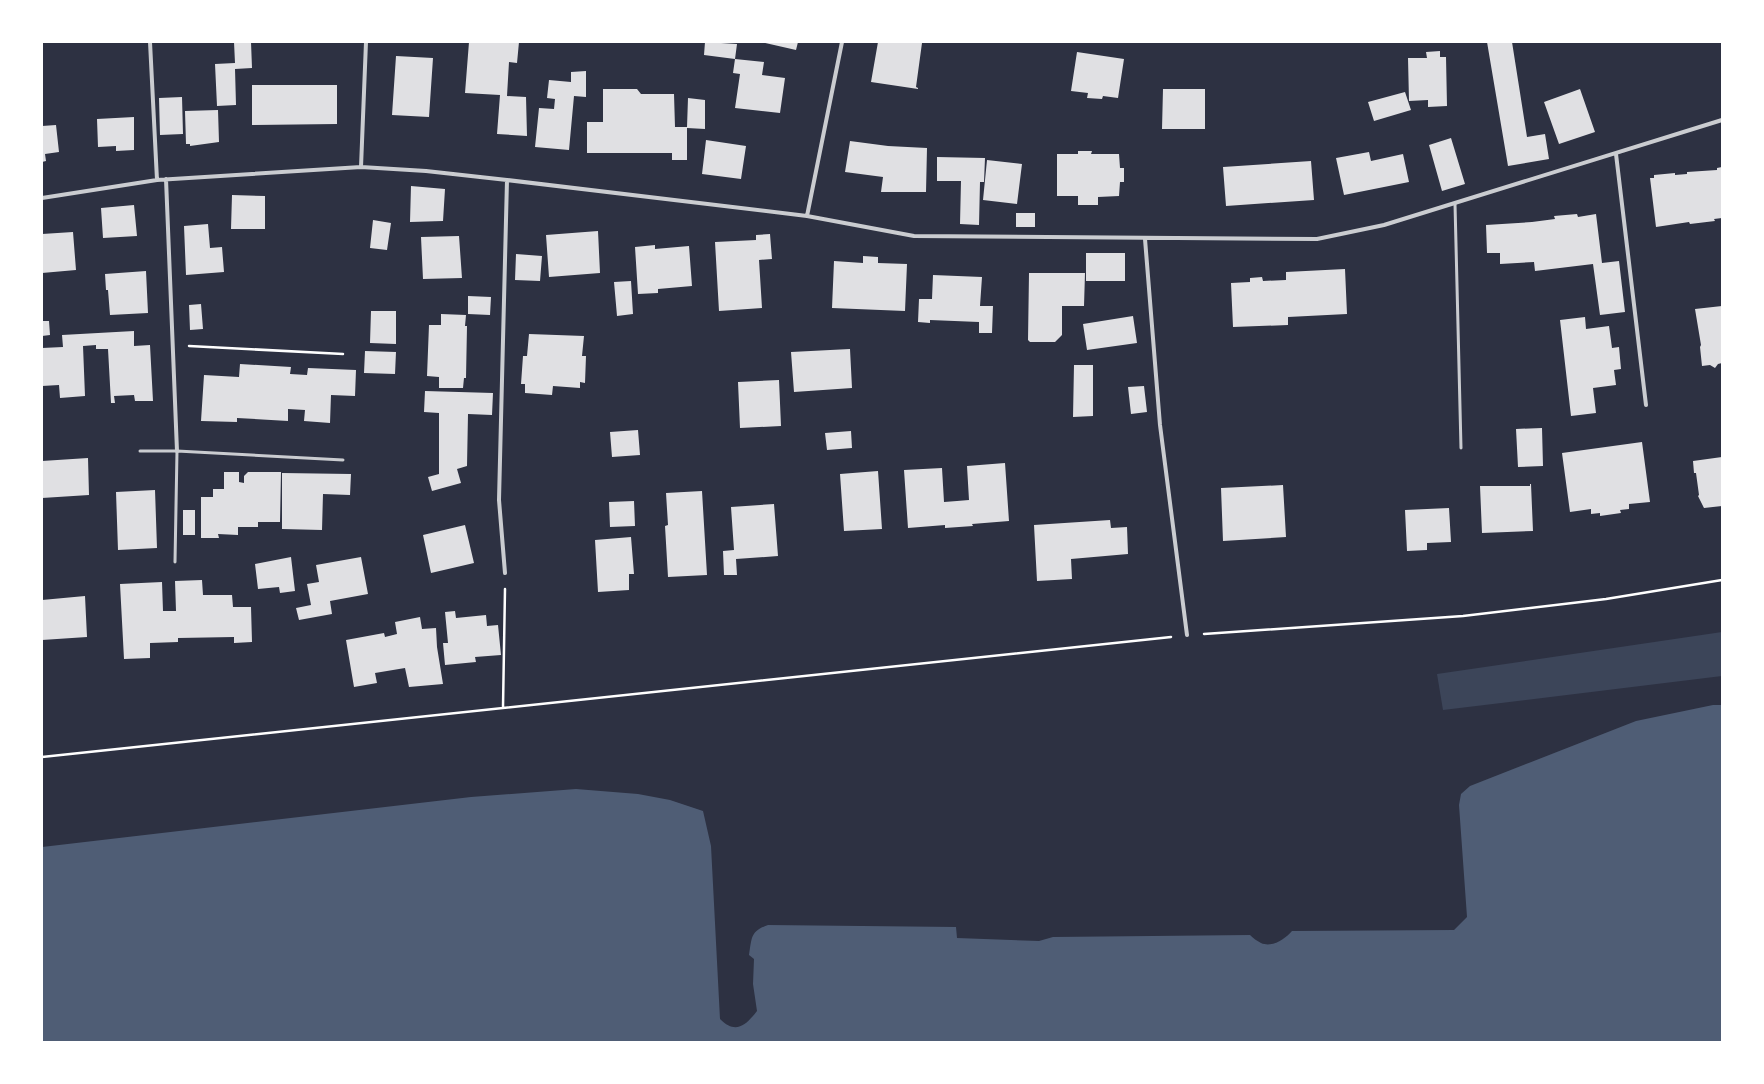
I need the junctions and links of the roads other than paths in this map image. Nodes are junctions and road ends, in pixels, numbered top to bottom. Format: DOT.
graph roads {
  1 [pos="150,42"];
  2 [pos="366,42"];
  3 [pos="842,42"];
  4 [pos="1722,120"];
  5 [pos="1616,154"];
  6 [pos="361,167"];
  7 [pos="157,180"];
  8 [pos="166,180"];
  9 [pos="507,180"];
  10 [pos="42,198"];
  11 [pos="1455,204"];
  12 [pos="807,216"];
  13 [pos="1145,239"];
  14 [pos="1646,405"];
  15 [pos="1461,448"];
  16 [pos="140,451"];
  17 [pos="177,451"];
  18 [pos="343,460"];
  19 [pos="174,562"];
  20 [pos="505,572"];
  21 [pos="1187,635"];
  1 -- 7 [label="street"];
  2 -- 6 [label="street"];
  3 -- 12 [label="street"];
  4 -- 5 [label="street"];
  5 -- 11 [label="street"];
  5 -- 14 [label="street"];
  6 -- 8 [label="street"];
  6 -- 9 [label="street"];
  7 -- 8 [label="street"];
  7 -- 10 [label="street"];
  8 -- 17 [label="street"];
  9 -- 12 [label="street"];
  9 -- 20 [label="street"];
  11 -- 13 [label="street"];
  11 -- 15 [label="lane"];
  12 -- 13 [label="street"];
  13 -- 21 [label="street"];
  16 -- 17 [label="lane"];
  17 -- 18 [label="lane"];
  17 -- 19 [label="lane"];
}
